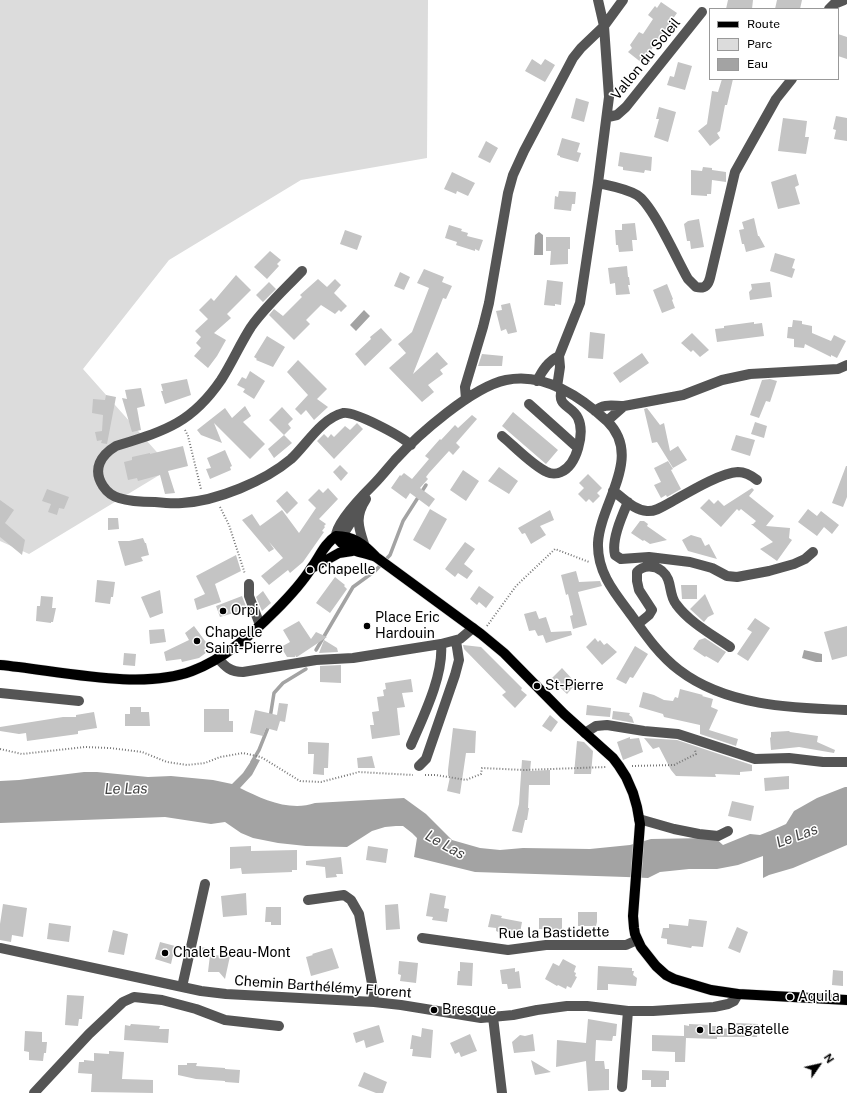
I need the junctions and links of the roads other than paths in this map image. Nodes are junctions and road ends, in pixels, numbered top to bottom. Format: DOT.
graph roads {
  1 [pos="598,0"];
  2 [pos="623,0"];
  3 [pos="844,0"];
  4 [pos="830,8"];
  5 [pos="702,12"];
  6 [pos="604,26"];
  7 [pos="791,80"];
  8 [pos="608,117"];
  9 [pos="598,183"];
  10 [pos="302,271"];
  11 [pos="559,356"];
  12 [pos="847,365"];
  13 [pos="537,380"];
  14 [pos="559,388"];
  15 [pos="466,399"];
  16 [pos="529,404"];
  17 [pos="624,406"];
  18 [pos="595,410"];
  19 [pos="607,421"];
  20 [pos="502,436"];
  21 [pos="411,444"];
  22 [pos="578,448"];
  23 [pos="379,479"];
  24 [pos="757,480"];
  25 [pos="613,491"];
  26 [pos="628,502"];
  27 [pos="359,509"];
  28 [pos="339,538"];
  29 [pos="364,544"];
  30 [pos="352,551"];
  31 [pos="813,552"];
  32 [pos="376,557"];
  33 [pos="316,565"];
  34 [pos="249,584"];
  35 [pos="638,624"];
  36 [pos="260,625"];
  37 [pos="477,631"];
  38 [pos="456,641"];
  39 [pos="441,644"];
  40 [pos="730,646"];
  41 [pos="218,658"];
  42 [pos="0,665"];
  43 [pos="0,693"];
  44 [pos="79,701"];
  45 [pos="847,710"];
  46 [pos="585,733"];
  47 [pos="411,745"];
  48 [pos="847,762"];
  49 [pos="420,770"];
  50 [pos="640,824"];
  51 [pos="728,831"];
  52 [pos="205,884"];
  53 [pos="308,900"];
  54 [pos="422,938"];
  55 [pos="637,940"];
  56 [pos="0,948"];
  57 [pos="182,987"];
  58 [pos="738,994"];
  59 [pos="847,1000"];
  60 [pos="374,1002"];
  61 [pos="628,1011"];
  62 [pos="493,1017"];
  63 [pos="279,1026"];
  64 [pos="622,1087"];
  65 [pos="36,1091"];
  66 [pos="502,1093"];
  1 -- 6 [label="street"];
  2 -- 6 [label="street"];
  3 -- 4 [label="street"];
  5 -- 8 [label="street, Vallon du Soleil"];
  6 -- 8 [label="street"];
  6 -- 15 [label="street"];
  7 -- 9 [label="street"];
  8 -- 9 [label="street"];
  9 -- 11 [label="street"];
  10 -- 21 [label="street"];
  11 -- 13 [label="street"];
  11 -- 14 [label="street"];
  12 -- 17 [label="street"];
  13 -- 14 [label="street"];
  13 -- 15 [label="street"];
  14 -- 18 [label="street"];
  14 -- 22 [label="street"];
  15 -- 21 [label="street"];
  16 -- 22 [label="street"];
  17 -- 18 [label="street"];
  17 -- 19 [label="street"];
  18 -- 19 [label="street"];
  19 -- 25 [label="street"];
  20 -- 22 [label="street"];
  21 -- 23 [label="street"];
  23 -- 27 [label="street"];
  23 -- 28 [label="street"];
  24 -- 26 [label="street"];
  25 -- 26 [label="street"];
  25 -- 35 [label="street"];
  26 -- 31 [label="street"];
  27 -- 28 [label="street"];
  27 -- 29 [label="street"];
  28 -- 29 [label="main road"];
  28 -- 30 [label="main road"];
  28 -- 33 [label="main road"];
  29 -- 32 [label="main road"];
  30 -- 32 [label="main road"];
  30 -- 33 [label="main road"];
  32 -- 37 [label="main road"];
  33 -- 36 [label="main road"];
  34 -- 36 [label="street"];
  35 -- 40 [label="street"];
  35 -- 45 [label="street"];
  36 -- 41 [label="main road"];
  37 -- 38 [label="street"];
  37 -- 46 [label="main road"];
  38 -- 39 [label="street"];
  38 -- 49 [label="street"];
  39 -- 41 [label="street"];
  39 -- 47 [label="street"];
  41 -- 42 [label="main road"];
  43 -- 44 [label="street"];
  46 -- 48 [label="street"];
  46 -- 50 [label="main road"];
  50 -- 51 [label="street"];
  50 -- 55 [label="main road"];
  52 -- 57 [label="street"];
  53 -- 60 [label="street"];
  54 -- 55 [label="street, Rue la Bastidette"];
  55 -- 58 [label="main road"];
  56 -- 57 [label="street, Chemin Barthélémy Florent"];
  57 -- 60 [label="street, Chemin Barthélémy Florent"];
  58 -- 59 [label="main road"];
  58 -- 61 [label="street, Chemin Barthélémy Florent"];
  60 -- 62 [label="street, Chemin Barthélémy Florent"];
  61 -- 62 [label="street, Chemin Barthélémy Florent"];
  61 -- 64 [label="street"];
  62 -- 66 [label="street"];
  63 -- 65 [label="street"];
}
